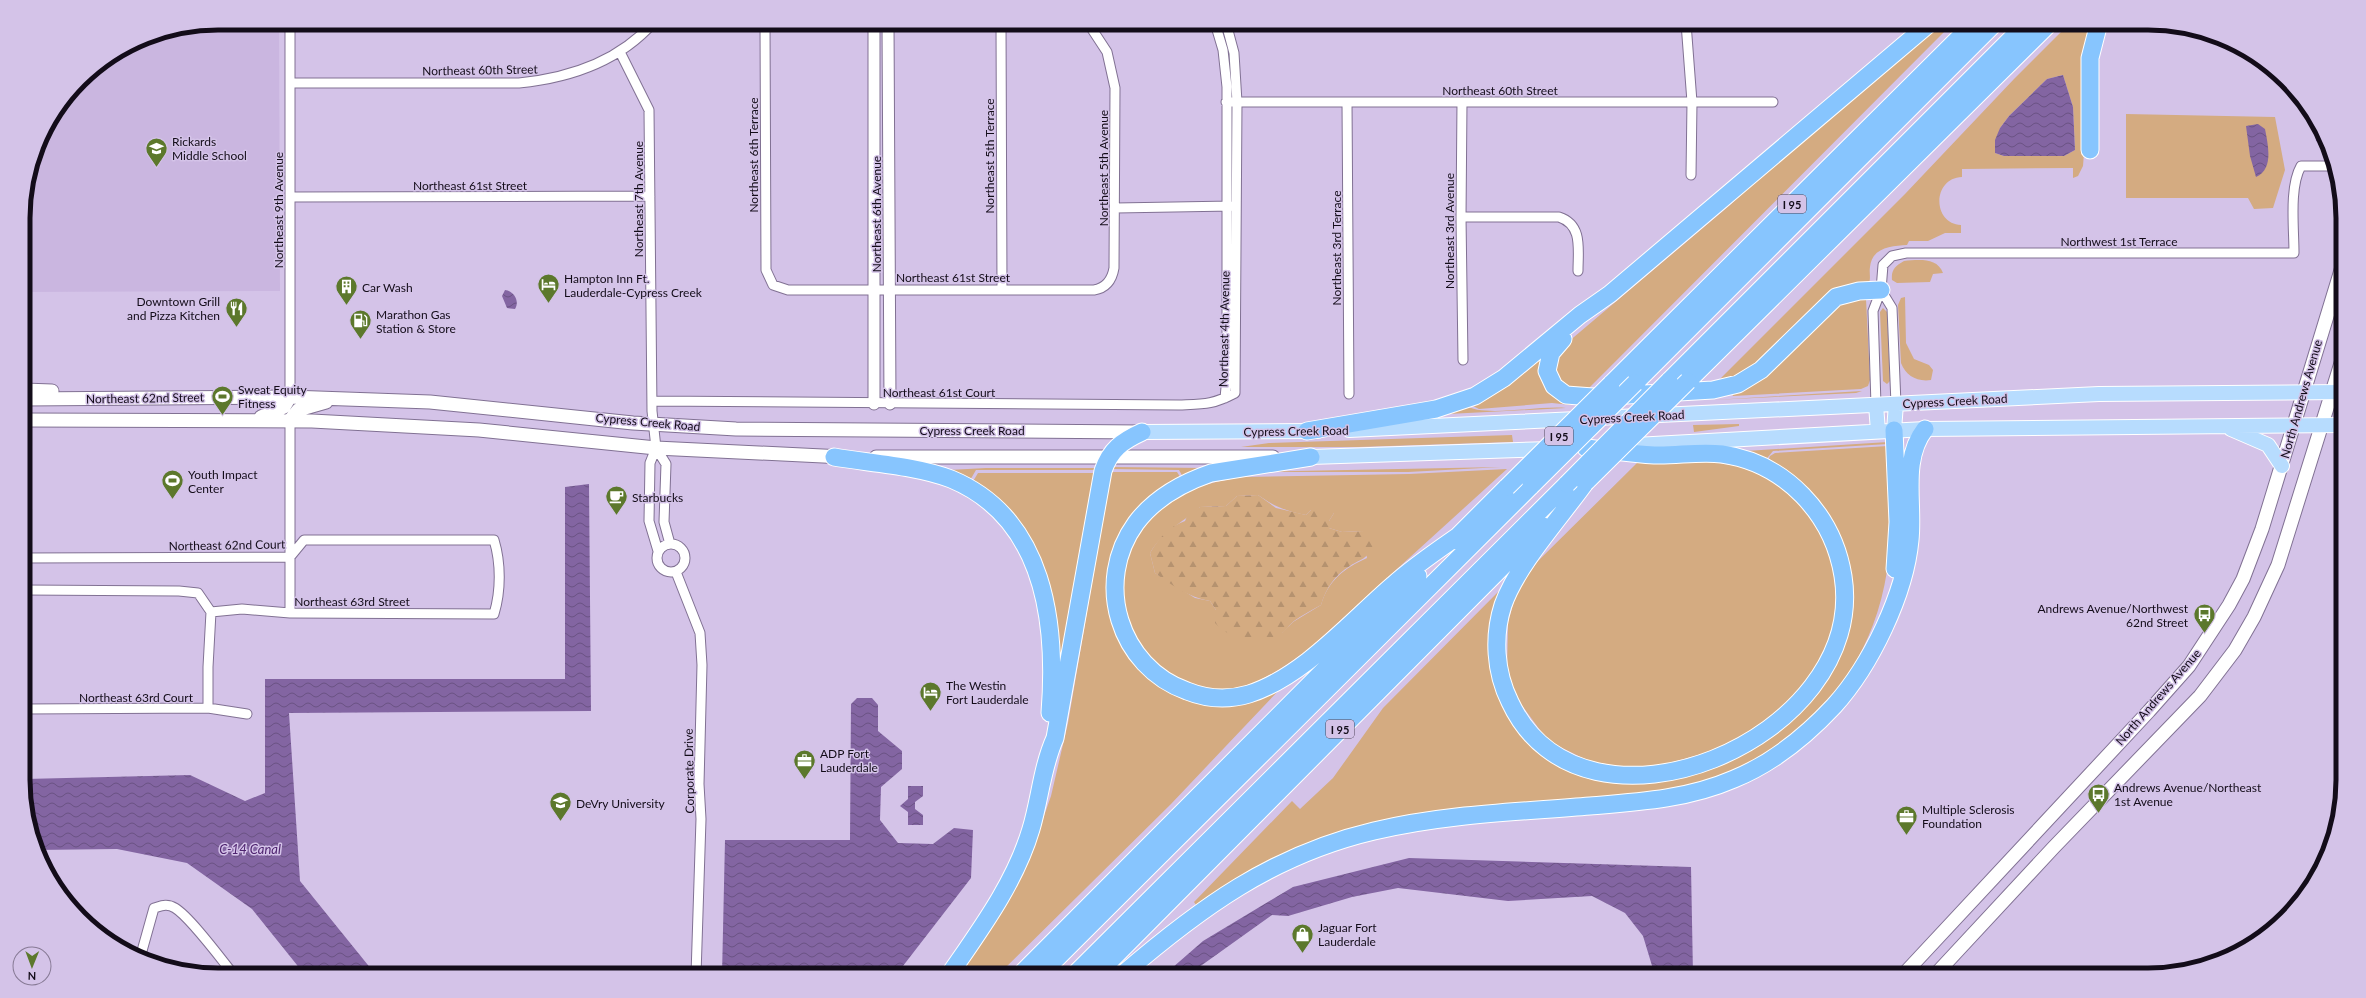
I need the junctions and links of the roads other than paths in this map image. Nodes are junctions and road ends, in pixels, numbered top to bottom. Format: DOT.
graph roads {
  1 [pos="290,30"];
  2 [pos="645,30"];
  3 [pos="765,30"];
  4 [pos="874,30"];
  5 [pos="888,30"];
  6 [pos="1001,30"];
  7 [pos="1093,30"];
  8 [pos="1217,30"];
  9 [pos="1228,30"];
  10 [pos="1687,30"];
  11 [pos="1922,30"];
  12 [pos="1967,30"];
  13 [pos="1988,30"];
  14 [pos="2020,30"];
  15 [pos="2043,30"];
  16 [pos="2097,30"];
  17 [pos="620,52"];
  18 [pos="291,83"];
  19 [pos="1226,102"];
  20 [pos="1237,102"];
  21 [pos="1347,102"];
  22 [pos="1462,102"];
  23 [pos="1692,102"];
  24 [pos="1773,102"];
  25 [pos="2090,150"];
  26 [pos="2329,166"];
  27 [pos="1692,175"];
  28 [pos="650,196"];
  29 [pos="290,197"];
  30 [pos="1227,206"];
  31 [pos="1237,206"];
  32 [pos="1116,208"];
  33 [pos="1460,217"];
  34 [pos="1578,271"];
  35 [pos="1108,283"];
  36 [pos="773,285"];
  37 [pos="2336,286"];
  38 [pos="876,289"];
  39 [pos="889,289"];
  40 [pos="1002,289"];
  41 [pos="1881,290"];
  42 [pos="1610,294"];
  43 [pos="1463,360"];
  44 [pos="30,390"];
  45 [pos="2302,392"];
  46 [pos="2336,392"];
  47 [pos="1349,394"];
  48 [pos="2336,394"];
  49 [pos="290,397"];
  50 [pos="125,398"];
  51 [pos="342,398"];
  52 [pos="1225,398"];
  53 [pos="30,399"];
  54 [pos="652,401"];
  55 [pos="874,404"];
  56 [pos="890,404"];
  57 [pos="1896,404"];
  58 [pos="1876,405"];
  59 [pos="30,420"];
  60 [pos="252,420"];
  61 [pos="290,420"];
  62 [pos="653,424"];
  63 [pos="2293,425"];
  64 [pos="2323,425"];
  65 [pos="2336,425"];
  66 [pos="2223,426"];
  67 [pos="1926,429"];
  68 [pos="1307,431"];
  69 [pos="1886,431"];
  70 [pos="1142,432"];
  71 [pos="656,448"];
  72 [pos="1586,448"];
  73 [pos="834,457"];
  74 [pos="1108,457"];
  75 [pos="1311,457"];
  76 [pos="2282,466"];
  77 [pos="1585,483"];
  78 [pos="1460,534"];
  79 [pos="670,544"];
  80 [pos="658,551"];
  81 [pos="290,557"];
  82 [pos="30,558"];
  83 [pos="676,572"];
  84 [pos="30,590"];
  85 [pos="1890,611"];
  86 [pos="211,612"];
  87 [pos="290,613"];
  88 [pos="494,614"];
  89 [pos="208,708"];
  90 [pos="30,709"];
  91 [pos="247,714"];
  92 [pos="1048,753"];
  93 [pos="142,952"];
  94 [pos="228,968"];
  95 [pos="696,968"];
  96 [pos="954,968"];
  97 [pos="1027,968"];
  98 [pos="1047,968"];
  99 [pos="1081,968"];
  100 [pos="1103,968"];
  101 [pos="1130,968"];
  102 [pos="1909,968"];
  103 [pos="1942,968"];
  1 -- 18 [label="street, Northeast 9th Avenue"];
  2 -- 17 [label="street, Northeast 60th Street"];
  3 -- 36 [label="street, Northeast 6th Terrace"];
  4 -- 38 [label="street, Northeast 6th Avenue"];
  5 -- 39 [label="street, Northeast 6th Avenue"];
  6 -- 40 [label="street, Northeast 5th Terrace"];
  7 -- 32 [label="street, Northeast 5th Avenue"];
  8 -- 19 [label="street, Northeast 4th Avenue"];
  9 -- 20 [label="street, Northeast 4th Avenue"];
  10 -- 23 [label="street"];
  11 -- 42 [label="highway"];
  12 -- 78 [label="highway, I 95, bridge"];
  13 -- 98 [label="highway, bridge"];
  14 -- 99 [label="highway, bridge"];
  15 -- 77 [label="highway, I 95, bridge"];
  16 -- 25 [label="highway"];
  17 -- 18 [label="street, Northeast 60th Street"];
  17 -- 28 [label="street, Northeast 7th Avenue"];
  18 -- 29 [label="street, Northeast 9th Avenue"];
  19 -- 20 [label="street, Northeast 60th Street"];
  19 -- 30 [label="street, Northeast 4th Avenue"];
  20 -- 21 [label="street, Northeast 60th Street"];
  20 -- 31 [label="street, Northeast 4th Avenue"];
  21 -- 22 [label="street, Northeast 60th Street"];
  21 -- 47 [label="street, Northeast 3rd Terrace"];
  22 -- 23 [label="street, Northeast 60th Street"];
  22 -- 33 [label="street, Northeast 3rd Avenue"];
  23 -- 24 [label="street, Northeast 60th Street"];
  23 -- 27 [label="street"];
  26 -- 41 [label="street, Northwest 1st Terrace"];
  28 -- 29 [label="street, Northeast 61st Street"];
  28 -- 54 [label="street, Northeast 7th Avenue"];
  29 -- 49 [label="street, Northeast 9th Avenue"];
  30 -- 31 [label="street"];
  30 -- 32 [label="street"];
  30 -- 52 [label="street, Northeast 4th Avenue"];
  31 -- 52 [label="street, Northeast 4th Avenue"];
  32 -- 35 [label="street, Northeast 5th Avenue"];
  33 -- 34 [label="street"];
  33 -- 43 [label="street, Northeast 3rd Avenue"];
  35 -- 40 [label="street, Northeast 61st Street"];
  36 -- 38 [label="street, Northeast 61st Street"];
  37 -- 45 [label="main road, North Andrews Avenue"];
  38 -- 39 [label="street, Northeast 61st Street"];
  38 -- 55 [label="street, Northeast 6th Avenue"];
  39 -- 40 [label="street, Northeast 61st Street"];
  39 -- 56 [label="street, Northeast 6th Avenue"];
  41 -- 42 [label="highway"];
  41 -- 57 [label="street"];
  41 -- 58 [label="street, Northwest 1st Terrace"];
  42 -- 68 [label="highway"];
  44 -- 50 [label="main road"];
  45 -- 46 [label="main road, Cypress Creek Road"];
  45 -- 57 [label="main road, Cypress Creek Road"];
  45 -- 63 [label="main road, North Andrews Avenue"];
  48 -- 64 [label="main road"];
  49 -- 50 [label="main road, Northeast 62nd Street"];
  49 -- 51 [label="main road, Cypress Creek Road"];
  49 -- 60 [label="main road"];
  50 -- 53 [label="main road, Northeast 62nd Street"];
  51 -- 61 [label="main road"];
  51 -- 62 [label="main road, Cypress Creek Road"];
  52 -- 56 [label="street, Northeast 61st Court"];
  54 -- 55 [label="street, Northeast 61st Court"];
  54 -- 62 [label="street, Northeast 7th Avenue"];
  55 -- 56 [label="street, Northeast 61st Court"];
  57 -- 58 [label="main road, Cypress Creek Road"];
  57 -- 69 [label="main road"];
  58 -- 68 [label="main road, Cypress Creek Road"];
  58 -- 69 [label="main road"];
  59 -- 60 [label="main road, Northeast 62nd Street"];
  60 -- 61 [label="main road, Northeast 62nd Street"];
  61 -- 71 [label="main road, Cypress Creek Road"];
  61 -- 81 [label="street"];
  62 -- 70 [label="main road, Cypress Creek Road"];
  62 -- 71 [label="street"];
  63 -- 64 [label="main road, Cypress Creek Road"];
  63 -- 66 [label="main road, Cypress Creek Road"];
  63 -- 76 [label="main road, North Andrews Avenue"];
  64 -- 65 [label="main road, Cypress Creek Road"];
  64 -- 103 [label="main road"];
  66 -- 67 [label="main road, Cypress Creek Road"];
  66 -- 76 [label="main road"];
  67 -- 69 [label="main road, Cypress Creek Road"];
  67 -- 85 [label="highway"];
  68 -- 70 [label="main road, Cypress Creek Road"];
  69 -- 72 [label="main road, Cypress Creek Road"];
  69 -- 85 [label="highway"];
  70 -- 74 [label="highway"];
  71 -- 73 [label="main road, Cypress Creek Road"];
  71 -- 79 [label="street"];
  71 -- 80 [label="street"];
  72 -- 75 [label="main road, Cypress Creek Road"];
  72 -- 77 [label="highway"];
  73 -- 74 [label="main road, Cypress Creek Road"];
  73 -- 92 [label="highway"];
  74 -- 75 [label="main road, Cypress Creek Road"];
  74 -- 92 [label="highway"];
  75 -- 78 [label="highway"];
  76 -- 102 [label="main road, North Andrews Avenue"];
  77 -- 100 [label="highway, I 95"];
  78 -- 97 [label="highway, I 95"];
  79 -- 80 [label="street"];
  79 -- 83 [label="street"];
  80 -- 83 [label="street"];
  81 -- 82 [label="street, Northeast 62nd Court"];
  81 -- 87 [label="street"];
  81 -- 88 [label="street, Northeast 62nd Court"];
  83 -- 95 [label="street, Corporate Drive"];
  84 -- 86 [label="street"];
  85 -- 101 [label="highway"];
  86 -- 87 [label="street, Northeast 63rd Street"];
  86 -- 89 [label="street"];
  87 -- 88 [label="street, Northeast 63rd Street"];
  89 -- 90 [label="street, Northeast 63rd Court"];
  89 -- 91 [label="street, Northeast 63rd Court"];
  92 -- 96 [label="highway"];
  93 -- 94 [label="street"];
}
